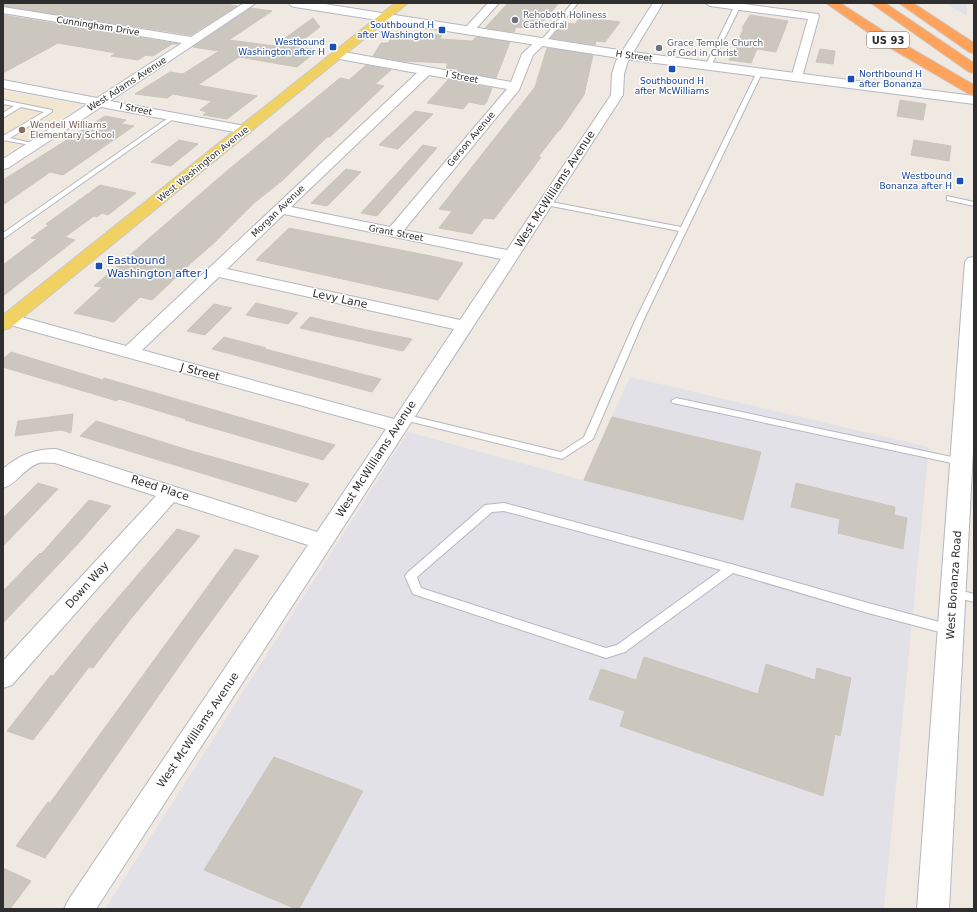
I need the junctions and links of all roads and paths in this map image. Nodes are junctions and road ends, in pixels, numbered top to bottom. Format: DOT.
graph roads {
  1 [pos="251,3"];
  2 [pos="295,3"];
  3 [pos="402,3"];
  4 [pos="494,3"];
  5 [pos="575,3"];
  6 [pos="658,3"];
  7 [pos="710,3"];
  8 [pos="832,3"];
  9 [pos="905,3"];
  10 [pos="916,3"];
  11 [pos="320,5"];
  12 [pos="738,5"];
  13 [pos="871,5"];
  14 [pos="3,10"];
  15 [pos="387,16"];
  16 [pos="927,18"];
  17 [pos="469,30"];
  18 [pos="193,41"];
  19 [pos="540,42"];
  20 [pos="974,49"];
  21 [pos="338,55"];
  22 [pos="625,55"];
  23 [pos="948,64"];
  24 [pos="708,66"];
  25 [pos="974,69"];
  26 [pos="427,70"];
  27 [pos="759,73"];
  28 [pos="797,78"];
  29 [pos="974,78"];
  30 [pos="3,84"];
  31 [pos="515,87"];
  32 [pos="974,91"];
  33 [pos="974,100"];
  34 [pos="3,102"];
  35 [pos="100,102"];
  36 [pos="20,105"];
  37 [pos="3,116"];
  38 [pos="173,117"];
  39 [pos="245,130"];
  40 [pos="4,138"];
  41 [pos="34,145"];
  42 [pos="3,165"];
  43 [pos="950,198"];
  44 [pos="546,203"];
  45 [pos="974,204"];
  46 [pos="280,209"];
  47 [pos="684,230"];
  48 [pos="394,232"];
  49 [pos="3,237"];
  50 [pos="511,256"];
  51 [pos="974,262"];
  52 [pos="215,271"];
  53 [pos="5,320"];
  54 [pos="464,326"];
  55 [pos="130,352"];
  56 [pos="676,401"];
  57 [pos="400,421"];
  58 [pos="962,462"];
  59 [pos="3,481"];
  60 [pos="171,492"];
  61 [pos="323,542"];
  62 [pos="731,568"];
  63 [pos="964,596"];
  64 [pos="951,630"];
  65 [pos="3,678"];
  66 [pos="79,909"];
  67 [pos="933,909"];
  1 -- 18 [label="street, West Adams Avenue"];
  2 -- 11 [label="street, H Street"];
  3 -- 15 [label="main road, West Washington Avenue"];
  4 -- 17 [label="street"];
  5 -- 19 [label="lane"];
  6 -- 22 [label="street, West McWilliams Avenue"];
  7 -- 12 [label="street"];
  8 -- 23 [label="highway, US 93"];
  9 -- 16 [label="highway"];
  10 -- 16 [label="highway"];
  11 -- 15 [label="street, H Street"];
  12 -- 24 [label="lane"];
  12 -- 28 [label="street"];
  13 -- 23 [label="highway"];
  14 -- 18 [label="street, Cunningham Drive"];
  15 -- 17 [label="street, H Street"];
  15 -- 21 [label="main road, West Washington Avenue"];
  16 -- 20 [label="highway"];
  17 -- 19 [label="street, H Street"];
  18 -- 35 [label="street, West Adams Avenue"];
  19 -- 22 [label="street, H Street"];
  19 -- 31 [label="street, Gerson Avenue"];
  21 -- 26 [label="street, I Street"];
  21 -- 39 [label="main road, West Washington Avenue"];
  22 -- 24 [label="street, H Street"];
  22 -- 44 [label="street, West McWilliams Avenue"];
  23 -- 25 [label="highway"];
  23 -- 29 [label="highway"];
  23 -- 32 [label="highway, US 93"];
  24 -- 27 [label="street, H Street"];
  26 -- 31 [label="street, I Street"];
  26 -- 46 [label="street, Morgan Avenue"];
  27 -- 28 [label="street, H Street"];
  27 -- 47 [label="lane"];
  28 -- 33 [label="street, H Street"];
  30 -- 35 [label="street, I Street"];
  31 -- 48 [label="street, Gerson Avenue"];
  34 -- 36 [label="lane"];
  35 -- 38 [label="street, I Street"];
  35 -- 41 [label="street, West Adams Avenue"];
  36 -- 37 [label="lane"];
  36 -- 40 [label="lane"];
  38 -- 39 [label="street, I Street"];
  38 -- 49 [label="lane"];
  39 -- 53 [label="main road, West Washington Avenue"];
  40 -- 41 [label="lane"];
  41 -- 42 [label="street, West Adams Avenue"];
  43 -- 45 [label="lane"];
  44 -- 47 [label="lane"];
  44 -- 50 [label="street, West McWilliams Avenue"];
  46 -- 48 [label="street, Grant Street"];
  46 -- 52 [label="street, Morgan Avenue"];
  47 -- 57 [label="lane"];
  48 -- 50 [label="street, Grant Street"];
  50 -- 54 [label="street, West McWilliams Avenue"];
  51 -- 58 [label="street, West Bonanza Road"];
  52 -- 54 [label="street, Levy Lane"];
  52 -- 55 [label="street, Morgan Avenue"];
  53 -- 55 [label="street, J Street"];
  54 -- 57 [label="street, West McWilliams Avenue"];
  55 -- 57 [label="street, J Street"];
  56 -- 58 [label="lane"];
  57 -- 61 [label="street, West McWilliams Avenue"];
  58 -- 63 [label="street, West Bonanza Road"];
  59 -- 60 [label="street, Reed Place"];
  60 -- 61 [label="street, Reed Place"];
  60 -- 65 [label="street, Down Way"];
  61 -- 66 [label="street, West McWilliams Avenue"];
  62 -- 62 [label="lane"];
  62 -- 64 [label="lane"];
  63 -- 64 [label="street, West Bonanza Road"];
  64 -- 67 [label="street, West Bonanza Road"];
}
